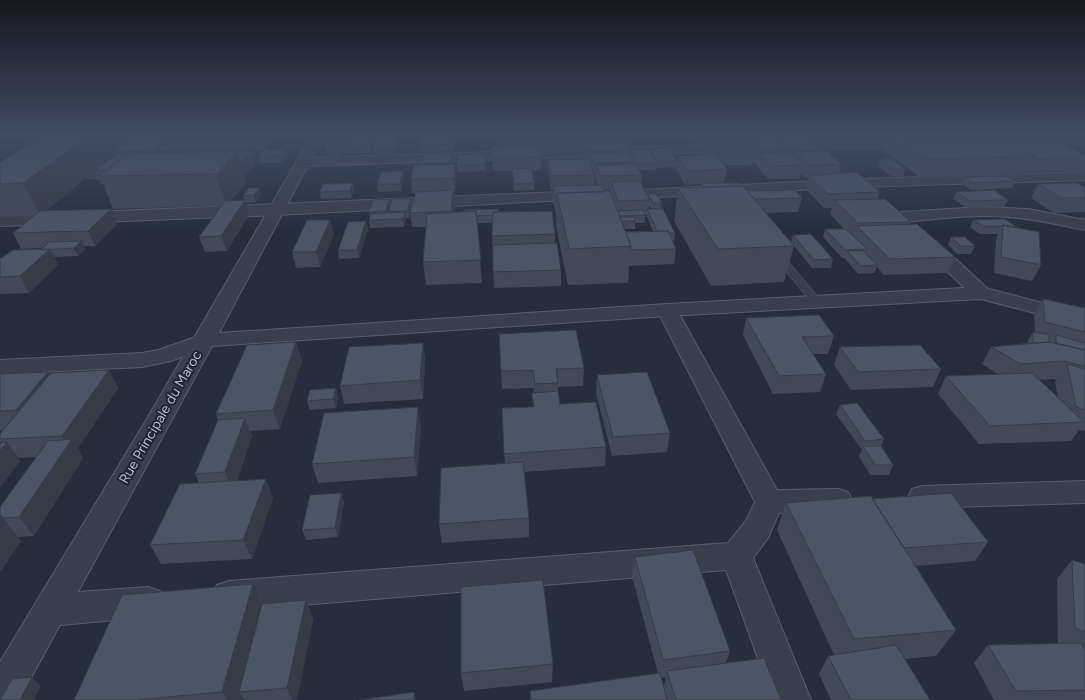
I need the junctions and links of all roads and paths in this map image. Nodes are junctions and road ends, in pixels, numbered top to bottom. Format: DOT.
graph roads {
  1 [pos="301,168"];
  2 [pos="841,168"];
  3 [pos="66,175"];
  4 [pos="104,176"];
  5 [pos="1085,176"];
  6 [pos="859,184"];
  7 [pos="890,208"];
  8 [pos="276,210"];
  9 [pos="0,221"];
  10 [pos="1085,225"];
  11 [pos="769,246"];
  12 [pos="981,293"];
  13 [pos="817,302"];
  14 [pos="666,310"];
  15 [pos="1085,320"];
  16 [pos="205,340"];
  17 [pos="0,367"];
  18 [pos="1085,492"];
  19 [pos="897,498"];
  20 [pos="865,499"];
  21 [pos="769,502"];
  22 [pos="737,556"];
  23 [pos="50,610"];
  24 [pos="0,697"];
  25 [pos="792,700"];
  1 -- 8 [label="street, Rue Principale du Maroc"];
  2 -- 6 [label="street"];
  3 -- 4 [label="lane"];
  5 -- 6 [label="street"];
  6 -- 7 [label="street"];
  6 -- 8 [label="street"];
  7 -- 10 [label="street"];
  7 -- 12 [label="street"];
  8 -- 9 [label="street"];
  8 -- 16 [label="street, Rue Principale du Maroc"];
  11 -- 13 [label="lane"];
  12 -- 13 [label="street"];
  12 -- 15 [label="street"];
  13 -- 14 [label="street"];
  14 -- 16 [label="street"];
  14 -- 21 [label="street"];
  16 -- 17 [label="street"];
  16 -- 23 [label="street, Rue Principale du Maroc"];
  18 -- 19 [label="street"];
  20 -- 21 [label="street"];
  21 -- 22 [label="street"];
  22 -- 23 [label="street"];
  22 -- 25 [label="street"];
  23 -- 24 [label="street, Rue Principale du Maroc"];
}
